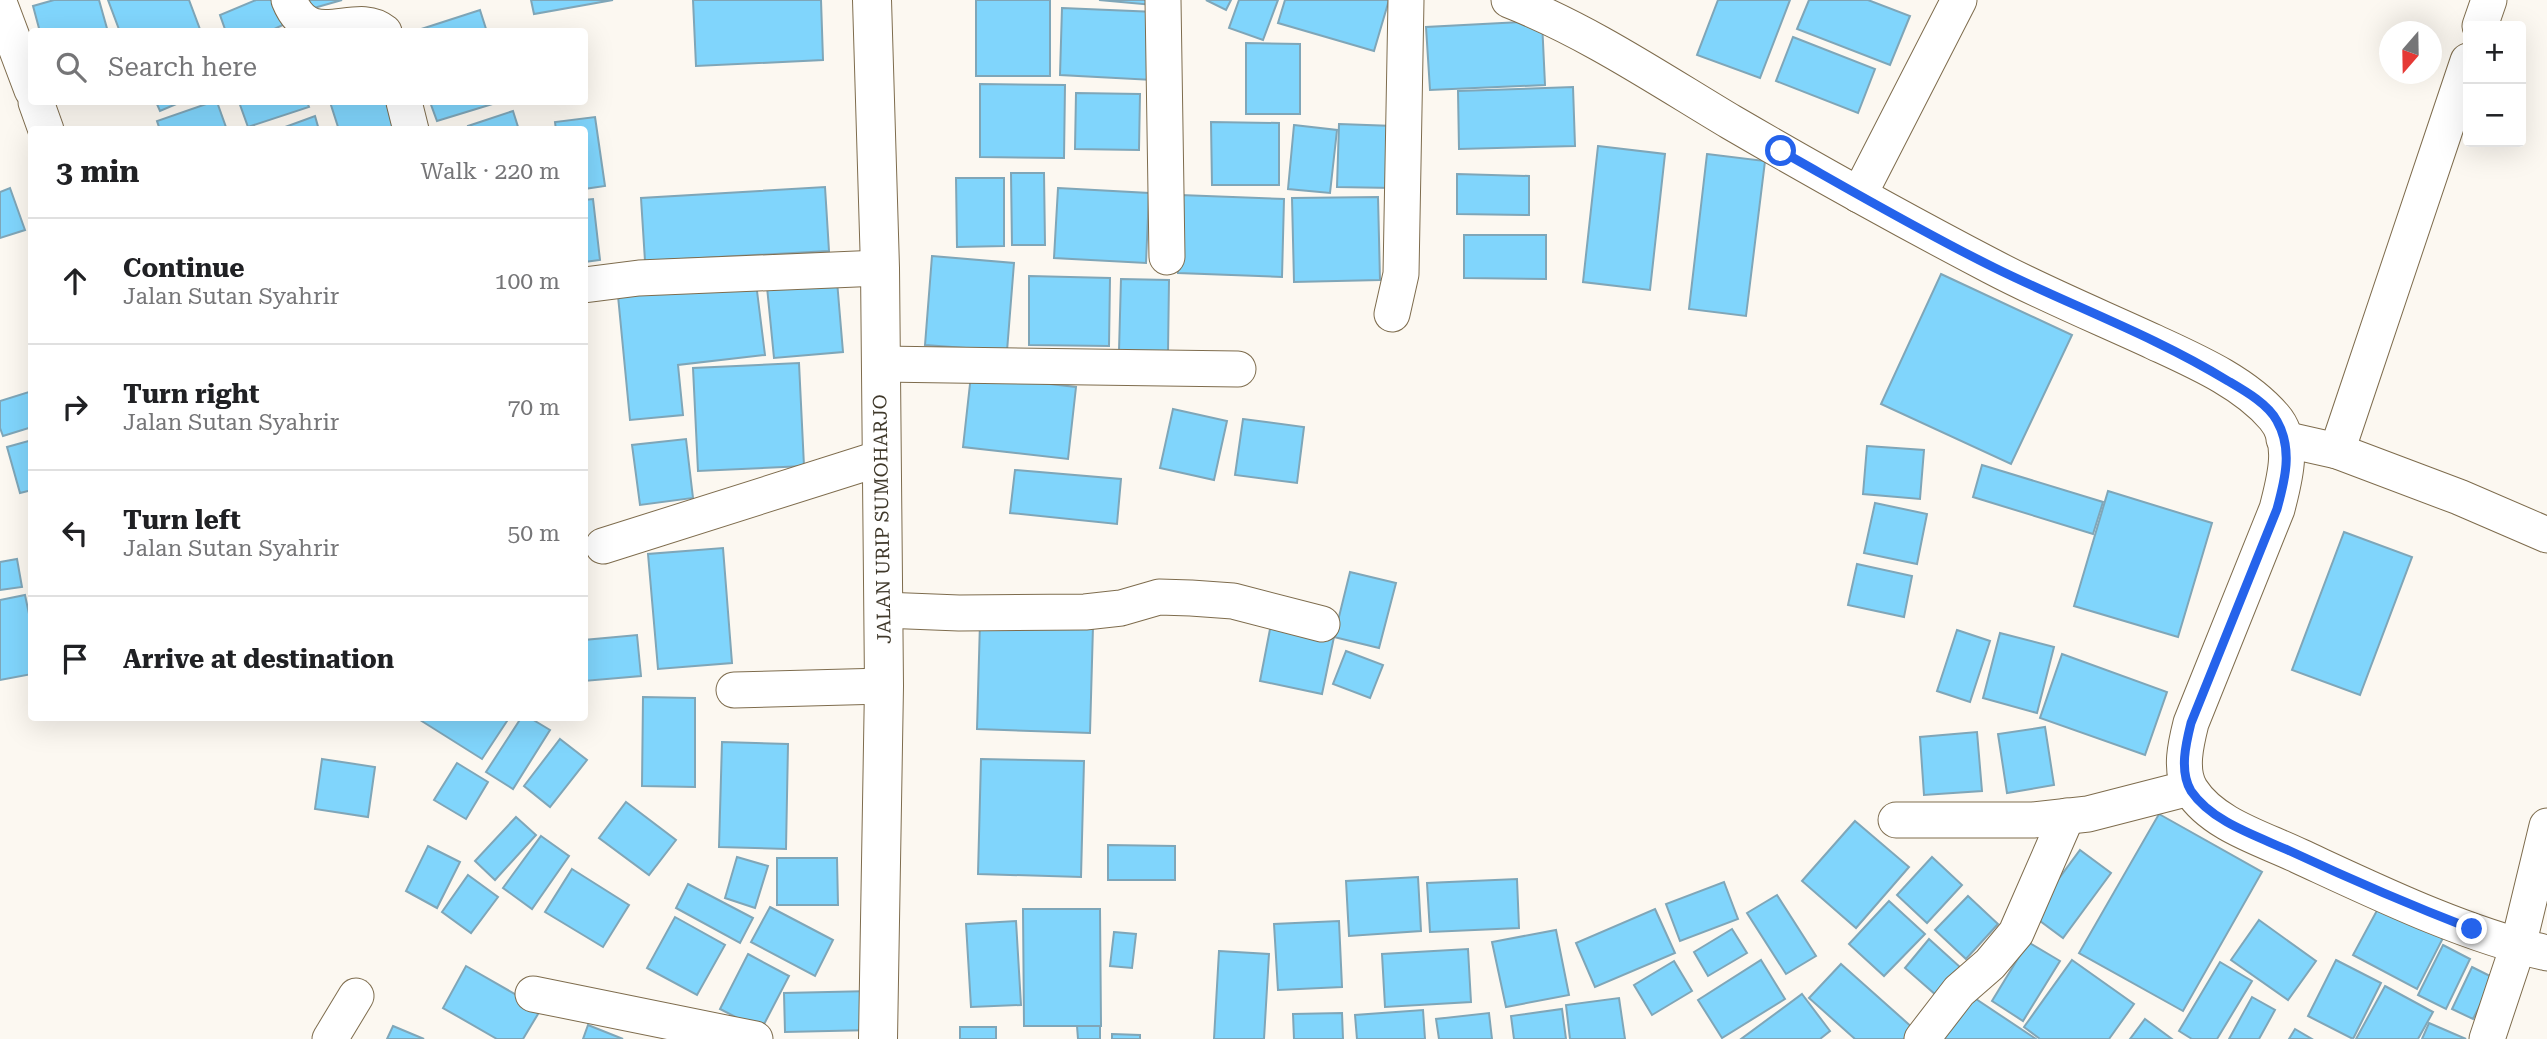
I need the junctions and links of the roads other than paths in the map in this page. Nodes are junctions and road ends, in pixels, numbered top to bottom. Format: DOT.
graph roads {
  1 [pos="289,0"];
  2 [pos="872,0"];
  3 [pos="1163,0"];
  4 [pos="1406,0"];
  5 [pos="1509,0"];
  6 [pos="1959,0"];
  7 [pos="2489,0"];
  8 [pos="0,5"];
  9 [pos="2482,21"];
  10 [pos="378,28"];
  11 [pos="2463,76"];
  12 [pos="28,79"];
  13 [pos="37,105"];
  14 [pos="405,105"];
  15 [pos="45,126"];
  16 [pos="410,126"];
  17 [pos="1859,195"];
  18 [pos="1167,257"];
  19 [pos="880,268"];
  20 [pos="588,284"];
  21 [pos="1392,314"];
  22 [pos="881,364"];
  23 [pos="1238,369"];
  24 [pos="2284,439"];
  25 [pos="2337,451"];
  26 [pos="881,458"];
  27 [pos="2547,535"];
  28 [pos="603,546"];
  29 [pos="883,610"];
  30 [pos="1322,624"];
  31 [pos="884,686"];
  32 [pos="734,690"];
  33 [pos="2189,788"];
  34 [pos="2067,816"];
  35 [pos="1896,820"];
  36 [pos="2547,826"];
  37 [pos="2533,949"];
  38 [pos="533,994"];
  39 [pos="356,996"];
  40 [pos="330,1039"];
  41 [pos="755,1039"];
  42 [pos="878,1039"];
  43 [pos="1922,1039"];
  44 [pos="2487,1039"];
  1 -- 10 [label="street"];
  2 -- 19 [label="street, JALAN URIP SUMOHARJO"];
  3 -- 18 [label="street"];
  4 -- 21 [label="street"];
  5 -- 17 [label="street"];
  6 -- 17 [label="street"];
  7 -- 9 [label="street"];
  8 -- 12 [label="street"];
  11 -- 25 [label="street"];
  13 -- 15 [label="street"];
  14 -- 16 [label="street"];
  17 -- 24 [label="street"];
  19 -- 20 [label="street"];
  19 -- 22 [label="street, JALAN URIP SUMOHARJO"];
  22 -- 23 [label="street"];
  22 -- 26 [label="street, JALAN URIP SUMOHARJO"];
  24 -- 25 [label="street"];
  24 -- 33 [label="street"];
  25 -- 27 [label="street"];
  26 -- 28 [label="street"];
  26 -- 29 [label="street, JALAN URIP SUMOHARJO"];
  29 -- 30 [label="street"];
  29 -- 31 [label="street, JALAN URIP SUMOHARJO"];
  31 -- 32 [label="street"];
  31 -- 42 [label="street, JALAN URIP SUMOHARJO"];
  33 -- 34 [label="street"];
  33 -- 37 [label="street"];
  34 -- 35 [label="street"];
  34 -- 43 [label="street"];
  36 -- 37 [label="street"];
  37 -- 44 [label="street"];
  38 -- 41 [label="street"];
  39 -- 40 [label="street"];
}
